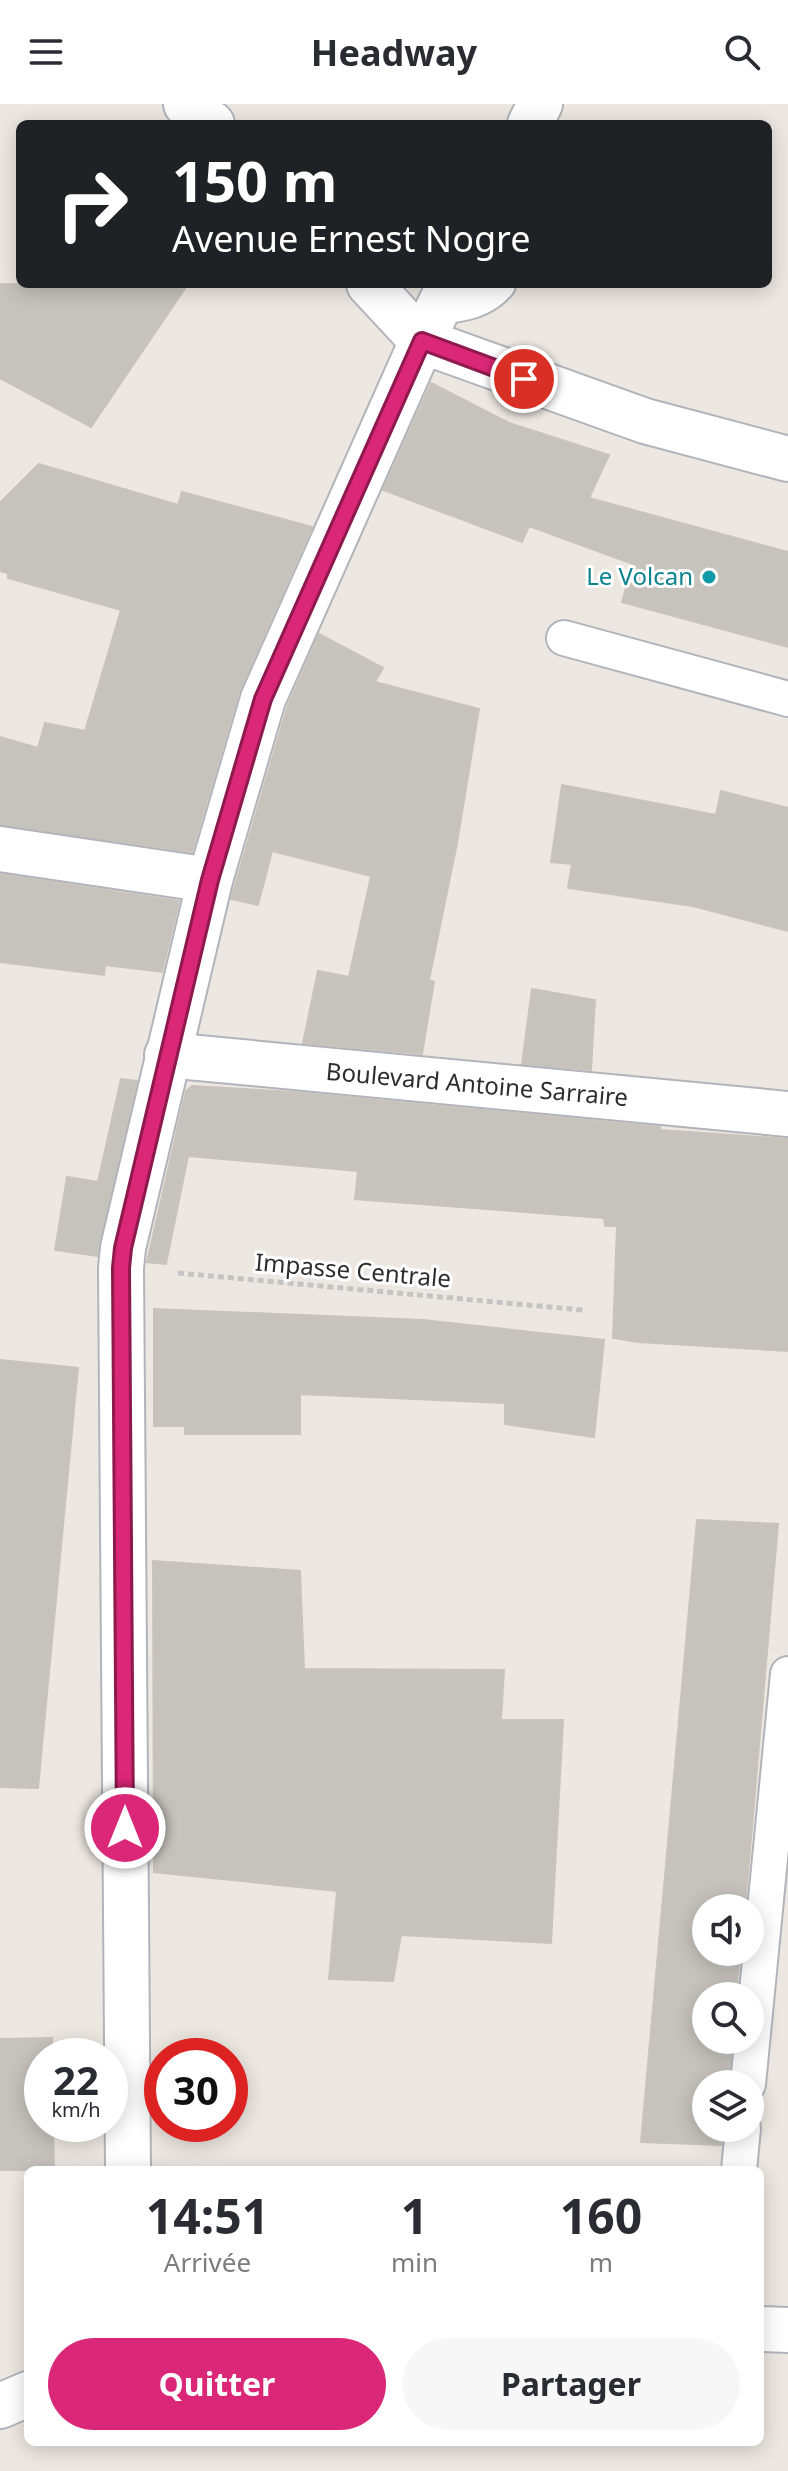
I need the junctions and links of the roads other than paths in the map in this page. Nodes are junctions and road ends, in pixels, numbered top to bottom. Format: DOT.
graph roads {
  1 [pos="186,104"];
  2 [pos="207,120"];
  3 [pos="379,288"];
  4 [pos="494,288"];
  5 [pos="437,311"];
  6 [pos="788,459"];
  7 [pos="564,638"];
  8 [pos="788,699"];
  9 [pos="0,849"];
  10 [pos="210,880"];
  11 [pos="167,1055"];
  12 [pos="788,1114"];
  13 [pos="788,1674"];
  14 [pos="749,2070"];
  15 [pos="742,2142"];
  16 [pos="128,2166"];
  17 [pos="739,2166"];
  18 [pos="764,2329"];
  19 [pos="788,2330"];
  20 [pos="24,2396"];
  21 [pos="0,2406"];
  1 -- 2 [label="street"];
  3 -- 5 [label="street"];
  4 -- 5 [label="lane"];
  5 -- 6 [label="street"];
  5 -- 10 [label="street"];
  7 -- 8 [label="lane"];
  9 -- 10 [label="street"];
  10 -- 11 [label="street"];
  11 -- 12 [label="street, Boulevard Antoine Sarraire"];
  11 -- 16 [label="street"];
  13 -- 14 [label="lane"];
  15 -- 17 [label="lane"];
  18 -- 19 [label="street"];
  20 -- 21 [label="street"];
}
